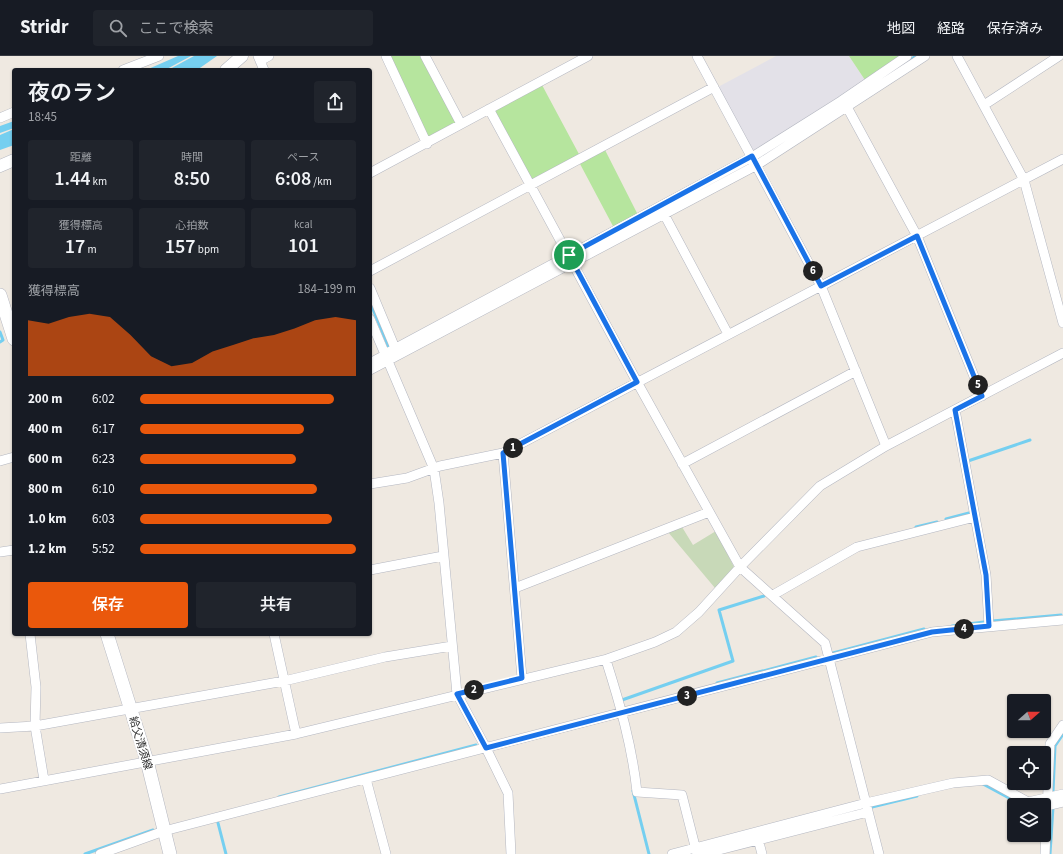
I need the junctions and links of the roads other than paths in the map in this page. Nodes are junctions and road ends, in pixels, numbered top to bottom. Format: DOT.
graph roads {
  1 [pos="159,56"];
  2 [pos="242,56"];
  3 [pos="269,56"];
  4 [pos="386,56"];
  5 [pos="425,56"];
  6 [pos="588,56"];
  7 [pos="697,56"];
  8 [pos="907,56"];
  9 [pos="925,56"];
  10 [pos="957,56"];
  11 [pos="1059,56"];
  12 [pos="259,58"];
  13 [pos="128,68"];
  14 [pos="228,68"];
  15 [pos="263,68"];
  16 [pos="714,87"];
  17 [pos="984,105"];
  18 [pos="847,107"];
  19 [pos="489,109"];
  20 [pos="12,113"];
  21 [pos="0,118"];
  22 [pos="461,124"];
  23 [pos="427,144"];
  24 [pos="1063,159"];
  25 [pos="12,161"];
  26 [pos="754,161"];
  27 [pos="0,166"];
  28 [pos="372,172"];
  29 [pos="1024,180"];
  30 [pos="531,185"];
  31 [pos="664,214"];
  32 [pos="917,236"];
  33 [pos="571,259"];
  34 [pos="372,271"];
  35 [pos="821,286"];
  36 [pos="372,295"];
  37 [pos="0,298"];
  38 [pos="372,323"];
  39 [pos="1063,323"];
  40 [pos="12,333"];
  41 [pos="728,334"];
  42 [pos="389,353"];
  43 [pos="1063,353"];
  44 [pos="372,362"];
  45 [pos="372,368"];
  46 [pos="856,370"];
  47 [pos="637,382"];
  48 [pos="982,396"];
  49 [pos="955,410"];
  50 [pos="886,446"];
  51 [pos="503,453"];
  52 [pos="12,458"];
  53 [pos="0,461"];
  54 [pos="682,464"];
  55 [pos="434,469"];
  56 [pos="372,484"];
  57 [pos="709,512"];
  58 [pos="975,517"];
  59 [pos="12,550"];
  60 [pos="0,552"];
  61 [pos="443,556"];
  62 [pos="740,567"];
  63 [pos="372,570"];
  64 [pos="515,588"];
  65 [pos="773,595"];
  66 [pos="1063,620"];
  67 [pos="989,626"];
  68 [pos="30,636"];
  69 [pos="108,636"];
  70 [pos="274,636"];
  71 [pos="452,646"];
  72 [pos="828,659"];
  73 [pos="606,660"];
  74 [pos="522,678"];
  75 [pos="284,681"];
  76 [pos="457,694"];
  77 [pos="131,709"];
  78 [pos="623,712"];
  79 [pos="1063,725"];
  80 [pos="35,726"];
  81 [pos="0,728"];
  82 [pos="296,734"];
  83 [pos="486,748"];
  84 [pos="147,761"];
  85 [pos="366,779"];
  86 [pos="44,780"];
  87 [pos="0,788"];
  88 [pos="1063,794"];
  89 [pos="1021,798"];
  90 [pos="1048,798"];
  91 [pos="1051,800"];
  92 [pos="1051,802"];
  93 [pos="1063,802"];
  94 [pos="867,808"];
  95 [pos="164,831"];
  96 [pos="758,836"];
  97 [pos="1046,842"];
  98 [pos="696,851"];
  99 [pos="104,853"];
  100 [pos="170,854"];
  101 [pos="386,854"];
  102 [pos="511,854"];
  103 [pos="672,854"];
  104 [pos="703,854"];
  105 [pos="762,854"];
  106 [pos="879,854"];
  107 [pos="1045,854"];
  1 -- 13 [label="street"];
  2 -- 14 [label="street"];
  3 -- 12 [label="street"];
  4 -- 23 [label="street"];
  5 -- 22 [label="street"];
  6 -- 19 [label="street"];
  7 -- 16 [label="street"];
  8 -- 26 [label="street"];
  9 -- 18 [label="street"];
  10 -- 17 [label="street"];
  11 -- 17 [label="street"];
  12 -- 15 [label="street"];
  16 -- 26 [label="street"];
  16 -- 30 [label="street"];
  17 -- 29 [label="street"];
  18 -- 26 [label="street"];
  18 -- 32 [label="street"];
  19 -- 22 [label="street"];
  19 -- 30 [label="street"];
  20 -- 21 [label="street"];
  22 -- 23 [label="street"];
  23 -- 28 [label="street"];
  24 -- 29 [label="street"];
  25 -- 27 [label="street"];
  26 -- 31 [label="street"];
  26 -- 33 [label="street"];
  26 -- 35 [label="street"];
  29 -- 32 [label="street"];
  29 -- 39 [label="street"];
  30 -- 33 [label="street"];
  30 -- 34 [label="street"];
  31 -- 33 [label="street"];
  31 -- 41 [label="street"];
  32 -- 35 [label="street"];
  32 -- 48 [label="street"];
  33 -- 42 [label="street"];
  33 -- 42 [label="street"];
  33 -- 47 [label="street"];
  35 -- 41 [label="street"];
  35 -- 46 [label="street"];
  36 -- 42 [label="street"];
  37 -- 40 [label="main road"];
  38 -- 42 [label="street"];
  41 -- 47 [label="street"];
  42 -- 44 [label="street"];
  42 -- 45 [label="street"];
  42 -- 55 [label="street"];
  43 -- 48 [label="street"];
  46 -- 50 [label="street"];
  46 -- 54 [label="street"];
  47 -- 51 [label="street"];
  47 -- 54 [label="street"];
  48 -- 49 [label="street"];
  49 -- 50 [label="street"];
  49 -- 58 [label="street"];
  50 -- 62 [label="street"];
  51 -- 55 [label="street"];
  51 -- 64 [label="street"];
  52 -- 53 [label="street"];
  54 -- 57 [label="street"];
  55 -- 56 [label="street"];
  55 -- 61 [label="street"];
  57 -- 62 [label="street"];
  57 -- 64 [label="street"];
  58 -- 65 [label="street"];
  58 -- 67 [label="street"];
  59 -- 60 [label="street"];
  61 -- 63 [label="street"];
  61 -- 71 [label="street"];
  62 -- 65 [label="street"];
  62 -- 73 [label="street"];
  64 -- 74 [label="street"];
  65 -- 72 [label="street"];
  66 -- 67 [label="street"];
  67 -- 72 [label="street"];
  68 -- 80 [label="street"];
  69 -- 77 [label="main road, 給父清須線"];
  70 -- 75 [label="street"];
  71 -- 75 [label="street"];
  71 -- 76 [label="street"];
  72 -- 78 [label="street"];
  72 -- 94 [label="street"];
  73 -- 74 [label="street"];
  73 -- 78 [label="street"];
  74 -- 76 [label="street"];
  75 -- 77 [label="street"];
  75 -- 82 [label="street"];
  76 -- 82 [label="street"];
  76 -- 83 [label="street"];
  77 -- 80 [label="street"];
  77 -- 84 [label="main road, 給父清須線"];
  78 -- 83 [label="street"];
  78 -- 98 [label="street"];
  79 -- 90 [label="street"];
  80 -- 81 [label="street"];
  80 -- 86 [label="street"];
  82 -- 84 [label="street"];
  83 -- 85 [label="street"];
  83 -- 102 [label="street"];
  84 -- 86 [label="street"];
  84 -- 95 [label="main road, 給父清須線"];
  85 -- 95 [label="street"];
  85 -- 101 [label="street"];
  86 -- 87 [label="street"];
  88 -- 91 [label="street"];
  89 -- 94 [label="street"];
  92 -- 93 [label="street"];
  94 -- 96 [label="street"];
  94 -- 106 [label="street"];
  95 -- 99 [label="street"];
  95 -- 100 [label="main road, 給父清須線"];
  96 -- 98 [label="street"];
  96 -- 104 [label="street"];
  96 -- 105 [label="street"];
  97 -- 107 [label="street"];
  98 -- 103 [label="street"];
}
